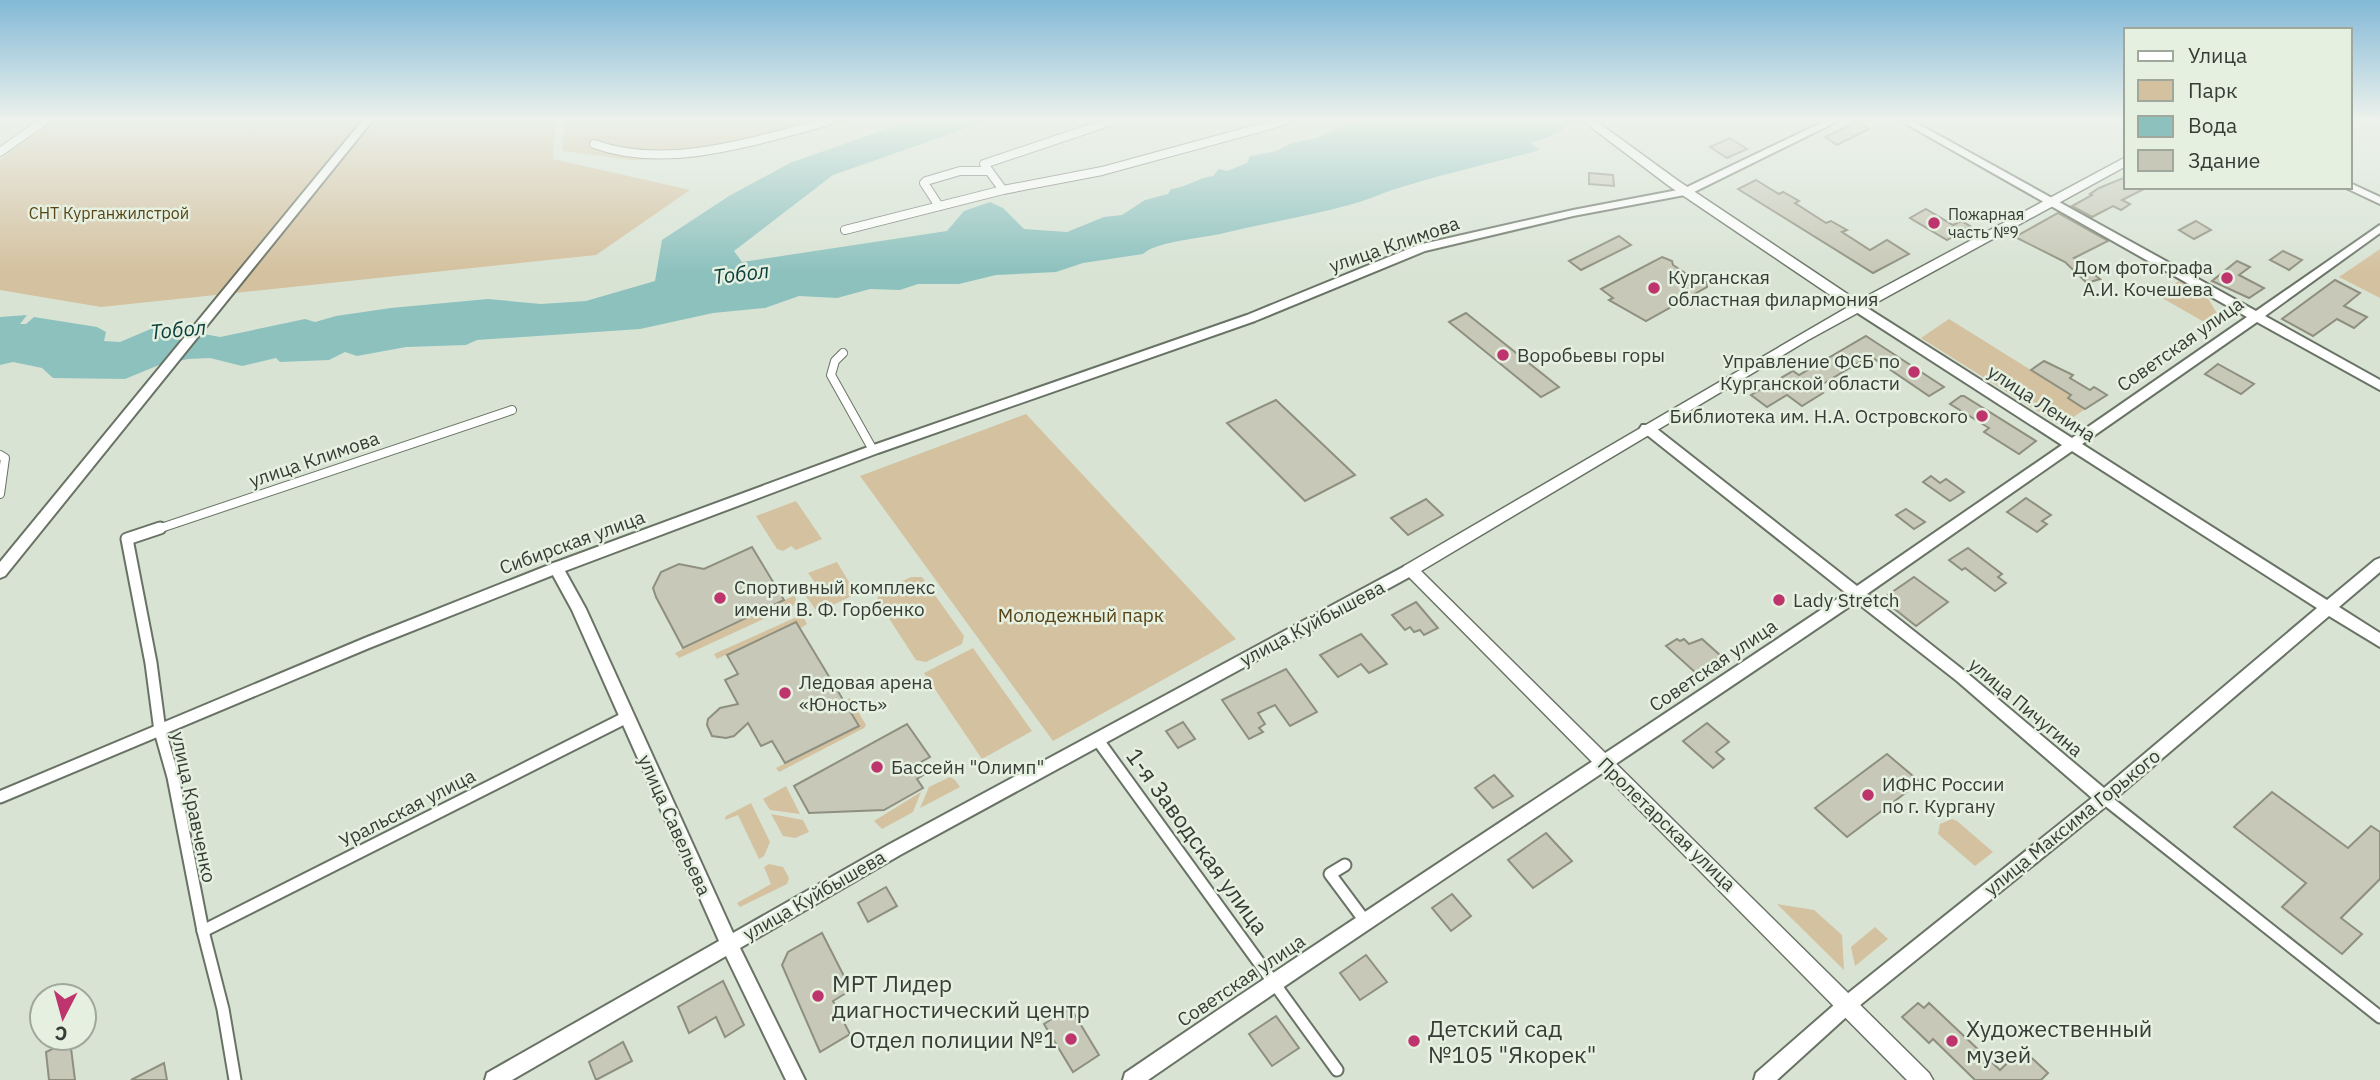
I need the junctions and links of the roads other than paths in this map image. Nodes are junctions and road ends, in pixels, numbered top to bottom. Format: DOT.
graph roads {
  1 [pos="325,171"];
  2 [pos="959,171"];
  3 [pos="990,171"];
  4 [pos="1104,171"];
  5 [pos="1658,171"];
  6 [pos="1729,171"];
  7 [pos="1996,171"];
  8 [pos="2108,171"];
  9 [pos="2352,187"];
  10 [pos="1003,190"];
  11 [pos="1686,192"];
  12 [pos="2380,201"];
  13 [pos="2052,203"];
  14 [pos="939,206"];
  15 [pos="2380,228"];
  16 [pos="845,230"];
  17 [pos="1857,307"];
  18 [pos="2256,317"];
  19 [pos="1167,346"];
  20 [pos="843,353"];
  21 [pos="2380,386"];
  22 [pos="512,410"];
  23 [pos="1647,428"];
  24 [pos="2071,445"];
  25 [pos="873,450"];
  26 [pos="0,455"];
  27 [pos="0,494"];
  28 [pos="127,540"];
  29 [pos="2380,564"];
  30 [pos="556,568"];
  31 [pos="1410,570"];
  32 [pos="0,572"];
  33 [pos="1855,595"];
  34 [pos="2328,608"];
  35 [pos="2380,641"];
  36 [pos="627,717"];
  37 [pos="160,731"];
  38 [pos="1097,739"];
  39 [pos="1605,764"];
  40 [pos="0,797"];
  41 [pos="2104,799"];
  42 [pos="1345,865"];
  43 [pos="1365,921"];
  44 [pos="203,931"];
  45 [pos="729,944"];
  46 [pos="1275,981"];
  47 [pos="1848,1004"];
  48 [pos="2380,1017"];
  49 [pos="1338,1070"];
  50 [pos="235,1080"];
  51 [pos="494,1080"];
  52 [pos="796,1080"];
  53 [pos="1132,1080"];
  54 [pos="1763,1080"];
  55 [pos="1922,1080"];
  1 -- 32 [label="street"];
  2 -- 14 [label="street"];
  3 -- 10 [label="street"];
  4 -- 10 [label="street"];
  5 -- 11 [label="main road, улица Ленина"];
  6 -- 11 [label="street, улица Климова"];
  7 -- 13 [label="street"];
  8 -- 13 [label="main road, улица Куйбышева"];
  9 -- 12 [label="street"];
  10 -- 14 [label="street"];
  11 -- 17 [label="main road, улица Ленина"];
  11 -- 19 [label="street, улица Климова"];
  13 -- 17 [label="main road, улица Куйбышева"];
  13 -- 18 [label="street"];
  14 -- 16 [label="street"];
  15 -- 18 [label="street, Советская улица"];
  17 -- 23 [label="main road, улица Куйбышева"];
  17 -- 24 [label="street, улица Ленина"];
  18 -- 21 [label="street"];
  18 -- 24 [label="street, Советская улица"];
  19 -- 25 [label="street, Сибирская улица"];
  20 -- 25 [label="street"];
  22 -- 28 [label="street, улица Климова"];
  23 -- 31 [label="main road, улица Куйбышева"];
  23 -- 33 [label="street, улица Пичугина"];
  24 -- 33 [label="street, Советская улица"];
  24 -- 34 [label="street, улица Ленина"];
  25 -- 30 [label="street, Сибирская улица"];
  26 -- 27 [label="street"];
  28 -- 37 [label="street, улица Кравченко"];
  29 -- 34 [label="street, улица Максима Горького"];
  30 -- 36 [label="street, улица Савельева"];
  30 -- 37 [label="street, Сибирская улица"];
  31 -- 38 [label="street, улица Куйбышева"];
  31 -- 39 [label="main road, Пролетарская улица"];
  33 -- 39 [label="street, Советская улица"];
  33 -- 41 [label="street, улица Пичугина"];
  34 -- 35 [label="street, улица Ленина"];
  34 -- 41 [label="street, улица Максима Горького"];
  36 -- 44 [label="street, Уральская улица"];
  36 -- 45 [label="street, улица Савельева"];
  37 -- 40 [label="street, Сибирская улица"];
  37 -- 44 [label="street, улица Кравченко"];
  38 -- 45 [label="street, улица Куйбышева"];
  38 -- 46 [label="street, 1-я Заводская улица"];
  39 -- 43 [label="street, Советская улица"];
  39 -- 47 [label="main road, Пролетарская улица"];
  41 -- 47 [label="street, улица Максима Горького"];
  41 -- 48 [label="street, улица Пичугина"];
  42 -- 43 [label="street"];
  43 -- 46 [label="street, Советская улица"];
  44 -- 50 [label="street, улица Кравченко"];
  45 -- 51 [label="street, улица Куйбышева"];
  45 -- 52 [label="street, улица Савельева"];
  46 -- 49 [label="street, 1-я Заводская улица"];
  46 -- 53 [label="street, Советская улица"];
  47 -- 54 [label="street, улица Максима Горького"];
  47 -- 55 [label="main road, Пролетарская улица"];
}
